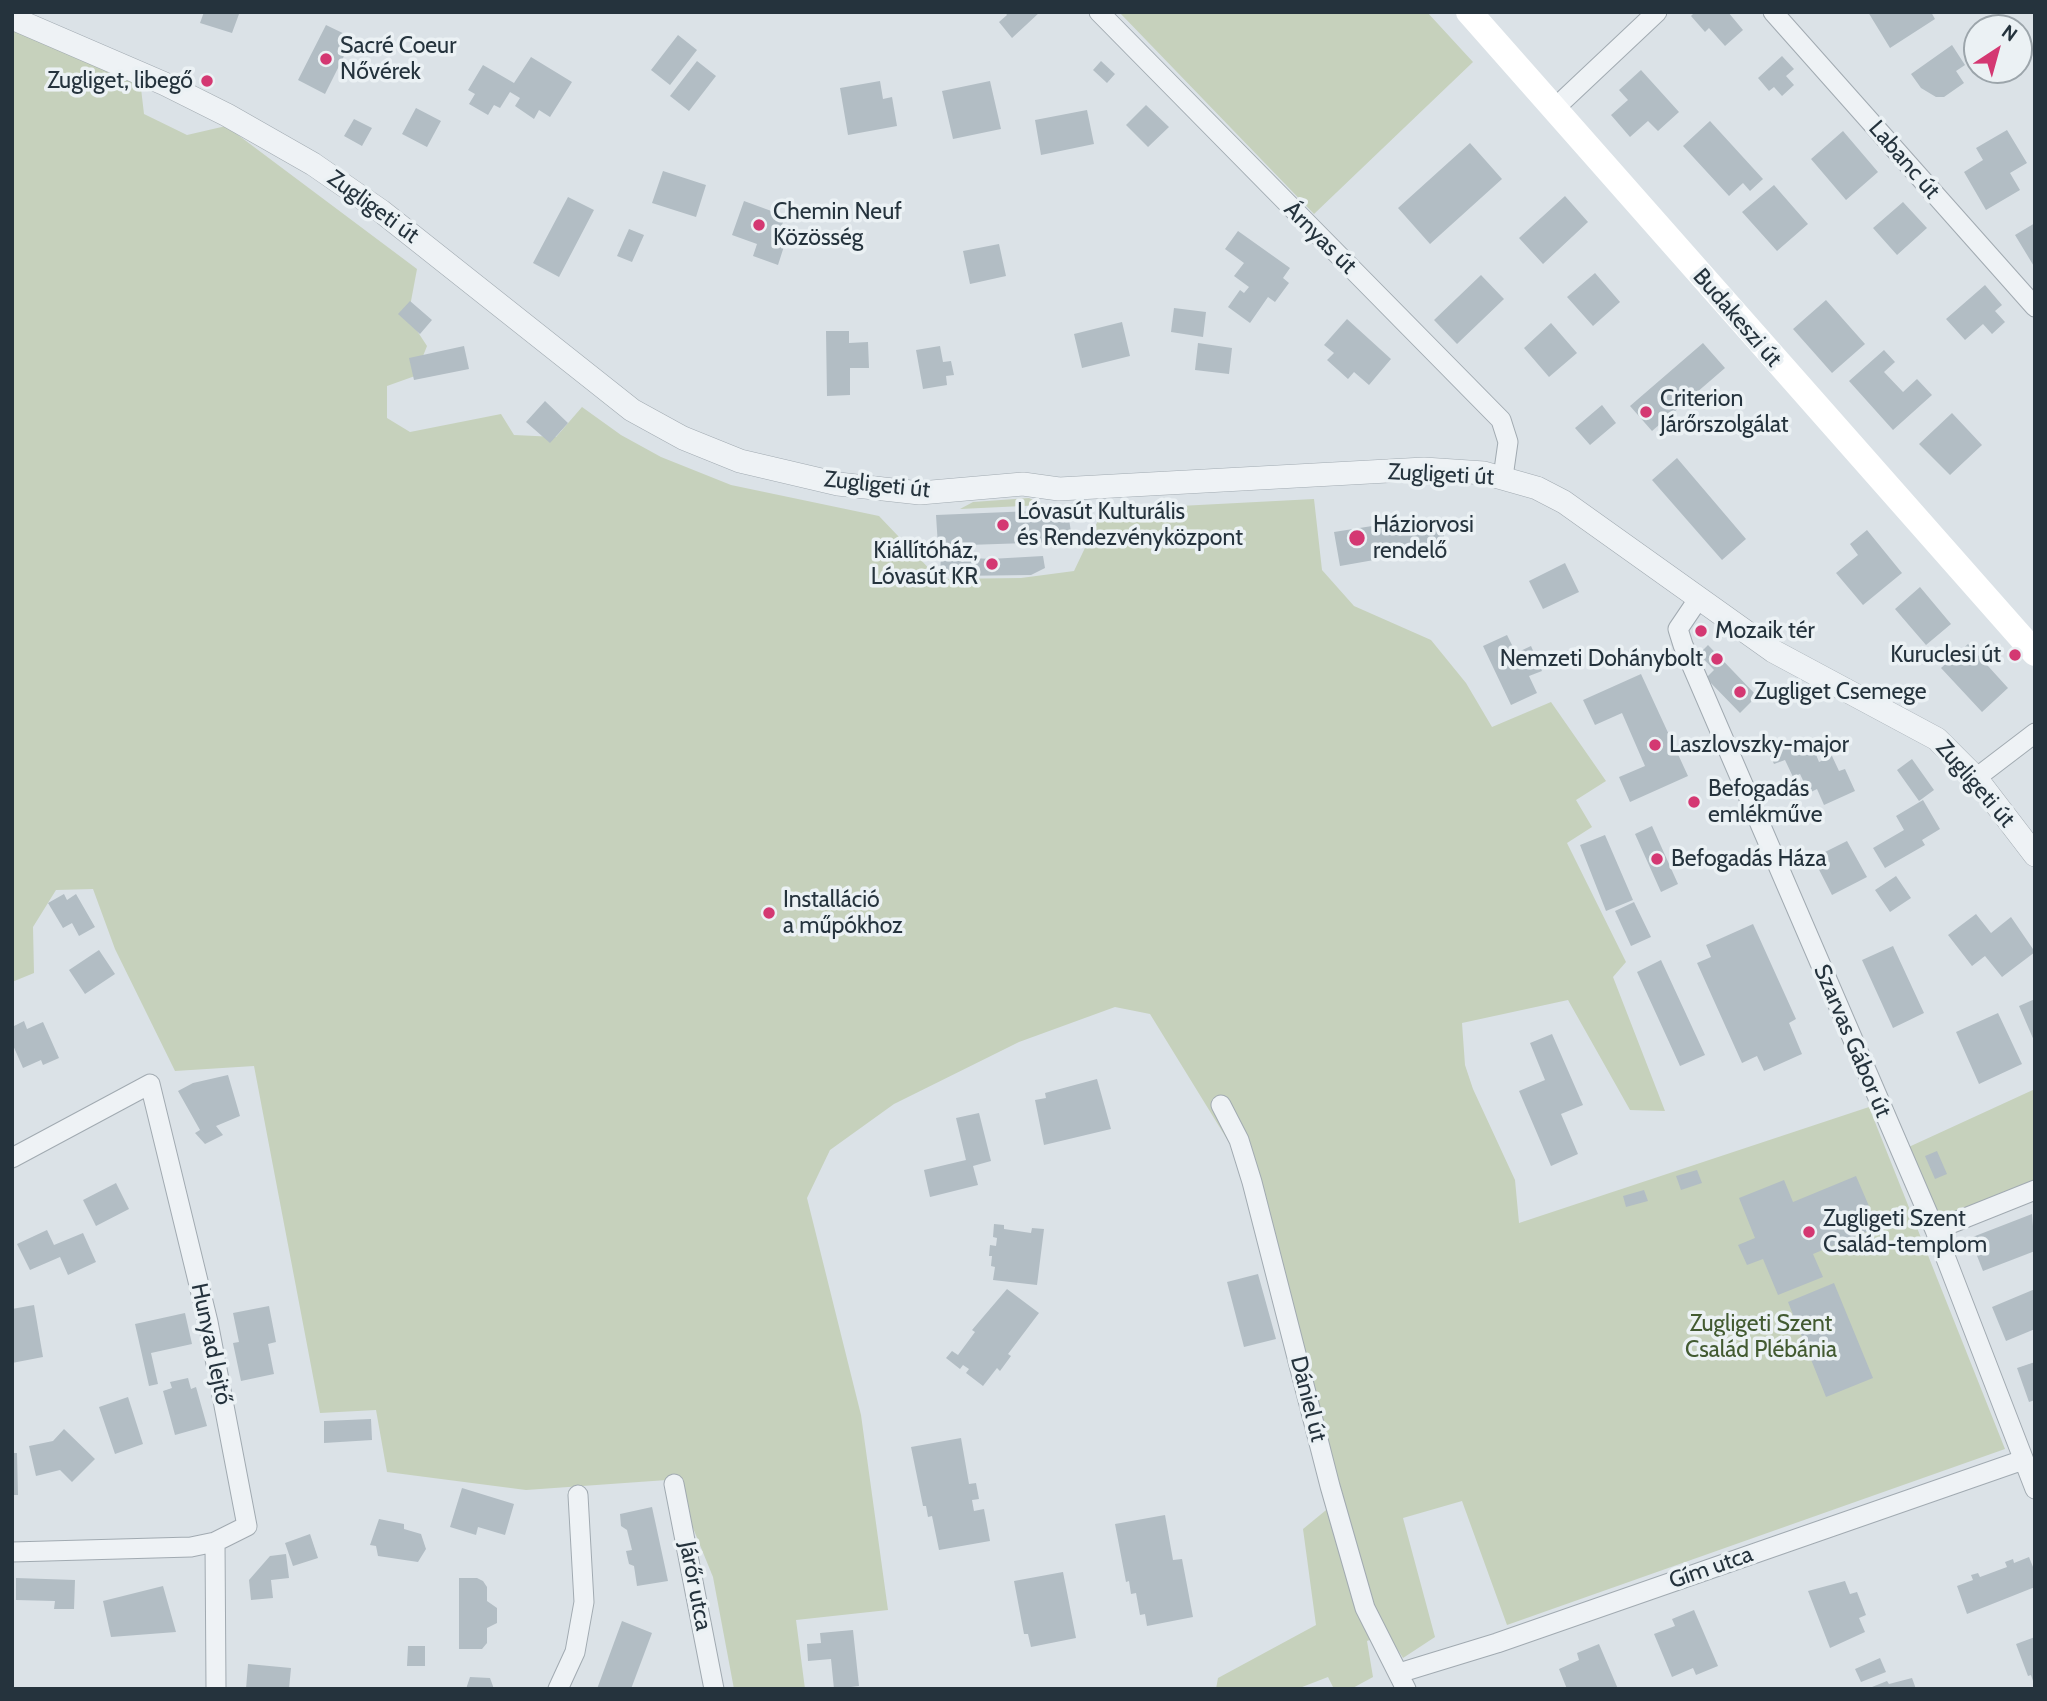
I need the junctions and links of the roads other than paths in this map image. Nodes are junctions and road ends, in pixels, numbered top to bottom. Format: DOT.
graph roads {
  1 [pos="1099,12"];
  2 [pos="1469,12"];
  3 [pos="1657,12"];
  4 [pos="1773,12"];
  5 [pos="12,18"];
  6 [pos="1554,109"];
  7 [pos="2035,307"];
  8 [pos="1503,477"];
  9 [pos="1699,598"];
  10 [pos="2035,653"];
  11 [pos="2035,733"];
  12 [pos="1976,778"];
  13 [pos="2035,855"];
  14 [pos="1221,1105"];
  15 [pos="12,1158"];
  16 [pos="2035,1190"];
  17 [pos="1935,1230"];
  18 [pos="2023,1460"];
  19 [pos="674,1484"];
  20 [pos="2035,1489"];
  21 [pos="578,1495"];
  22 [pos="215,1542"];
  23 [pos="12,1552"];
  24 [pos="1402,1681"];
  25 [pos="216,1689"];
  26 [pos="558,1689"];
  27 [pos="714,1689"];
  1 -- 8 [label="street, Árnyas út"];
  2 -- 6 [label="main road, Budakeszi út"];
  3 -- 6 [label="street"];
  4 -- 7 [label="street, Labanc út"];
  5 -- 8 [label="street, Zugligeti út"];
  6 -- 10 [label="main road, Budakeszi út"];
  8 -- 9 [label="street, Zugligeti út"];
  9 -- 12 [label="street, Zugligeti út"];
  9 -- 17 [label="street, Szarvas Gábor út"];
  11 -- 12 [label="street"];
  12 -- 13 [label="street, Zugligeti út"];
  14 -- 24 [label="street, Dániel út"];
  15 -- 22 [label="street, Hunyad lejtő"];
  16 -- 17 [label="street"];
  17 -- 18 [label="street, Szarvas Gábor út"];
  18 -- 20 [label="street, Szarvas Gábor út"];
  18 -- 24 [label="street, Gím utca"];
  19 -- 27 [label="street, Járőr utca"];
  21 -- 26 [label="street"];
  22 -- 23 [label="street, Hunyad lejtő"];
  22 -- 25 [label="street"];
}
